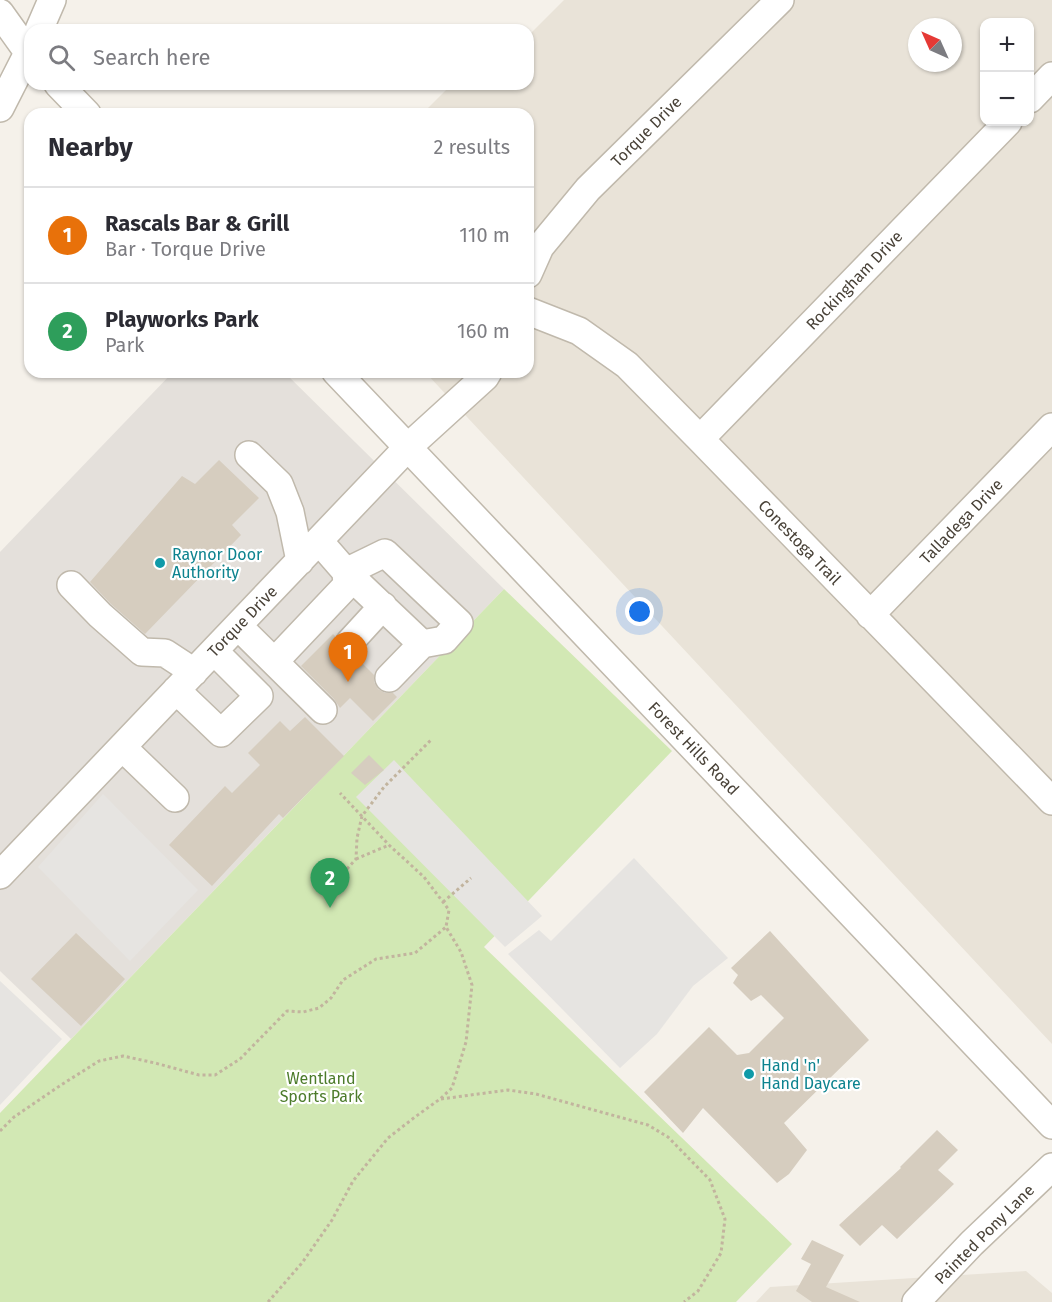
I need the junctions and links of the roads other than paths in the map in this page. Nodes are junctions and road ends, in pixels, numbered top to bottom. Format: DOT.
graph roads {
  1 [pos="52,0"];
  2 [pos="780,0"];
  3 [pos="0,13"];
  4 [pos="42,24"];
  5 [pos="0,38"];
  6 [pos="24,38"];
  7 [pos="24,45"];
  8 [pos="24,62"];
  9 [pos="1052,76"];
  10 [pos="64,90"];
  11 [pos="1034,94"];
  12 [pos="0,108"];
  13 [pos="81,108"];
  14 [pos="1004,126"];
  15 [pos="534,260"];
  16 [pos="534,313"];
  17 [pos="342,378"];
  18 [pos="484,378"];
  19 [pos="1052,427"];
  20 [pos="700,439"];
  21 [pos="408,447"];
  22 [pos="249,455"];
  23 [pos="319,541"];
  24 [pos="300,561"];
  25 [pos="346,572"];
  26 [pos="71,585"];
  27 [pos="383,606"];
  28 [pos="870,615"];
  29 [pos="238,626"];
  30 [pos="350,642"];
  31 [pos="422,644"];
  32 [pos="214,651"];
  33 [pos="274,661"];
  34 [pos="388,678"];
  35 [pos="185,681"];
  36 [pos="324,710"];
  37 [pos="122,747"];
  38 [pos="1049,793"];
  39 [pos="175,798"];
  40 [pos="0,875"];
  41 [pos="1052,1125"];
  42 [pos="1052,1167"];
  43 [pos="916,1302"];
  1 -- 4 [label="street"];
  2 -- 15 [label="street, Torque Drive"];
  3 -- 6 [label="street"];
  5 -- 7 [label="street"];
  8 -- 12 [label="street"];
  9 -- 11 [label="street"];
  10 -- 13 [label="street"];
  14 -- 20 [label="street, Rockingham Drive"];
  16 -- 20 [label="street, Conestoga Trail"];
  17 -- 21 [label="street, Forest Hills Road"];
  18 -- 21 [label="street, Torque Drive"];
  19 -- 28 [label="street, Talladega Drive"];
  20 -- 28 [label="street, Conestoga Trail"];
  21 -- 23 [label="street, Torque Drive"];
  21 -- 41 [label="street, Forest Hills Road"];
  22 -- 24 [label="street"];
  23 -- 24 [label="street, Torque Drive"];
  23 -- 25 [label="street"];
  24 -- 29 [label="street, Torque Drive"];
  25 -- 27 [label="street"];
  25 -- 31 [label="street"];
  25 -- 33 [label="street"];
  26 -- 35 [label="street"];
  27 -- 30 [label="street"];
  27 -- 31 [label="street"];
  28 -- 38 [label="street, Conestoga Trail"];
  29 -- 32 [label="street, Torque Drive"];
  29 -- 33 [label="street"];
  31 -- 34 [label="street"];
  32 -- 35 [label="street, Torque Drive"];
  32 -- 35 [label="street"];
  33 -- 36 [label="street"];
  35 -- 37 [label="street, Torque Drive"];
  37 -- 39 [label="street"];
  37 -- 40 [label="street, Torque Drive"];
  42 -- 43 [label="street, Painted Pony Lane"];
}
